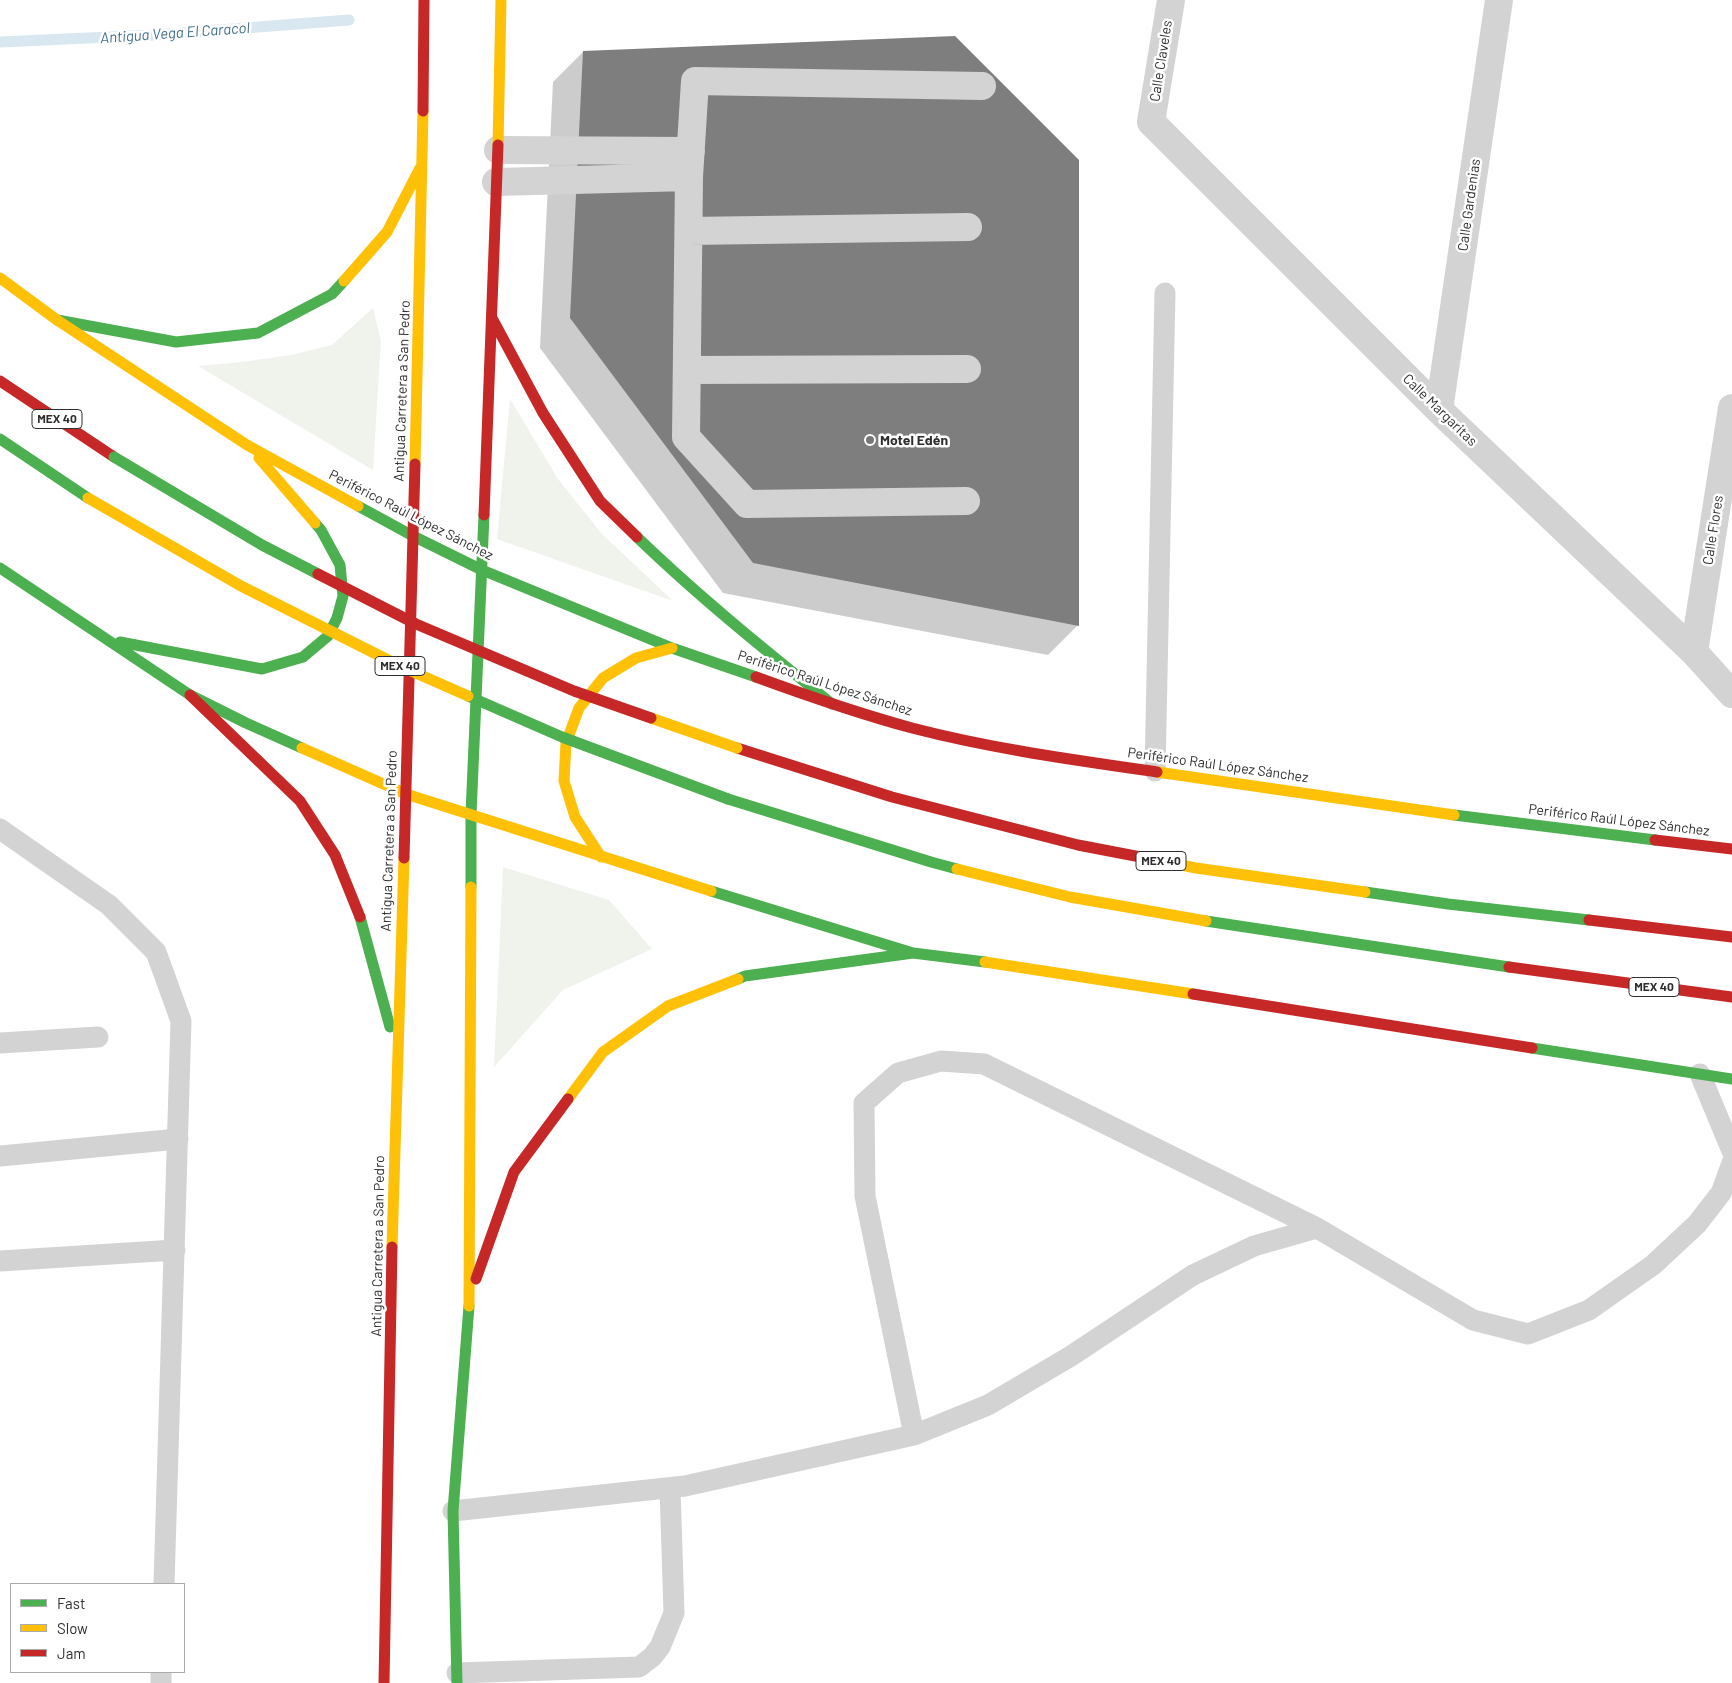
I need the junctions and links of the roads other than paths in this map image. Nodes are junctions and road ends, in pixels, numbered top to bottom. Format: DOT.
graph roads {
  1 [pos="424,0"];
  2 [pos="501,0"];
  3 [pos="1171,0"];
  4 [pos="1499,0"];
  5 [pos="982,86"];
  6 [pos="1151,122"];
  7 [pos="498,150"];
  8 [pos="423,162"];
  9 [pos="690,164"];
  10 [pos="496,182"];
  11 [pos="968,227"];
  12 [pos="689,231"];
  13 [pos="0,278"];
  14 [pos="1165,293"];
  15 [pos="492,318"];
  16 [pos="57,320"];
  17 [pos="967,369"];
  18 [pos="687,370"];
  19 [pos="0,381"];
  20 [pos="1732,408"];
  21 [pos="1439,410"];
  22 [pos="0,439"];
  23 [pos="247,445"];
  24 [pos="966,501"];
  25 [pos="413,536"];
  26 [pos="0,568"];
  27 [pos="482,570"];
  28 [pos="106,639"];
  29 [pos="672,648"];
  30 [pos="1694,652"];
  31 [pos="1732,694"];
  32 [pos="190,695"];
  33 [pos="832,704"];
  34 [pos="1155,771"];
  35 [pos="406,794"];
  36 [pos="471,814"];
  37 [pos="2,835"];
  38 [pos="1732,849"];
  39 [pos="601,857"];
  40 [pos="1732,937"];
  41 [pos="913,953"];
  42 [pos="1732,997"];
  43 [pos="98,1037"];
  44 [pos="0,1043"];
  45 [pos="398,1053"];
  46 [pos="1700,1074"];
  47 [pos="1732,1079"];
  48 [pos="178,1139"];
  49 [pos="1732,1151"];
  50 [pos="0,1156"];
  51 [pos="1732,1163"];
  52 [pos="1317,1228"];
  53 [pos="175,1250"];
  54 [pos="0,1261"];
  55 [pos="469,1300"];
  56 [pos="914,1435"];
  57 [pos="670,1488"];
  58 [pos="452,1511"];
  59 [pos="164,1583"];
  60 [pos="457,1678"];
  61 [pos="384,1683"];
  1 -- 8 [label="main road, Antigua Carretera a San Pedro"];
  2 -- 7 [label="main road"];
  3 -- 6 [label="street, Calle Claveles"];
  4 -- 21 [label="street, Calle Gardenias"];
  5 -- 9 [label="street"];
  6 -- 21 [label="street, Calle Margaritas"];
  7 -- 9 [label="street"];
  7 -- 10 [label="main road"];
  8 -- 16 [label="main road"];
  8 -- 25 [label="main road, Antigua Carretera a San Pedro"];
  9 -- 10 [label="street"];
  9 -- 12 [label="street"];
  10 -- 15 [label="main road"];
  11 -- 12 [label="street"];
  12 -- 18 [label="street"];
  13 -- 16 [label="main road, Periférico Raúl López Sánchez"];
  14 -- 34 [label="lane"];
  15 -- 27 [label="main road"];
  15 -- 33 [label="main road"];
  16 -- 23 [label="main road, Periférico Raúl López Sánchez"];
  17 -- 18 [label="street"];
  18 -- 24 [label="street"];
  19 -- 40 [label="main road, MEX 40, bridge"];
  20 -- 30 [label="street, Calle Flores"];
  21 -- 30 [label="street, Calle Margaritas"];
  22 -- 42 [label="main road, MEX 40, bridge"];
  23 -- 25 [label="main road, Periférico Raúl López Sánchez"];
  23 -- 28 [label="main road"];
  25 -- 27 [label="main road, Periférico Raúl López Sánchez"];
  25 -- 35 [label="main road, Antigua Carretera a San Pedro"];
  26 -- 28 [label="main road"];
  27 -- 29 [label="main road, Periférico Raúl López Sánchez"];
  27 -- 36 [label="main road"];
  28 -- 32 [label="main road"];
  29 -- 33 [label="main road, Periférico Raúl López Sánchez"];
  29 -- 39 [label="main road"];
  30 -- 31 [label="street, Calle Margaritas"];
  32 -- 35 [label="main road"];
  32 -- 45 [label="main road"];
  33 -- 34 [label="main road, Periférico Raúl López Sánchez"];
  34 -- 38 [label="main road, Periférico Raúl López Sánchez"];
  35 -- 36 [label="main road"];
  35 -- 45 [label="main road, Antigua Carretera a San Pedro"];
  36 -- 39 [label="main road"];
  36 -- 55 [label="main road"];
  37 -- 48 [label="lane"];
  39 -- 41 [label="main road"];
  41 -- 46 [label="main road"];
  41 -- 55 [label="main road"];
  43 -- 44 [label="lane"];
  45 -- 61 [label="main road, Antigua Carretera a San Pedro"];
  46 -- 47 [label="main road"];
  46 -- 49 [label="lane"];
  48 -- 50 [label="lane"];
  48 -- 53 [label="lane"];
  51 -- 52 [label="lane"];
  52 -- 56 [label="lane"];
  52 -- 56 [label="lane"];
  53 -- 54 [label="lane"];
  53 -- 59 [label="lane"];
  55 -- 58 [label="main road"];
  56 -- 57 [label="lane"];
  57 -- 58 [label="lane"];
  57 -- 60 [label="lane"];
  58 -- 60 [label="main road"];
}
